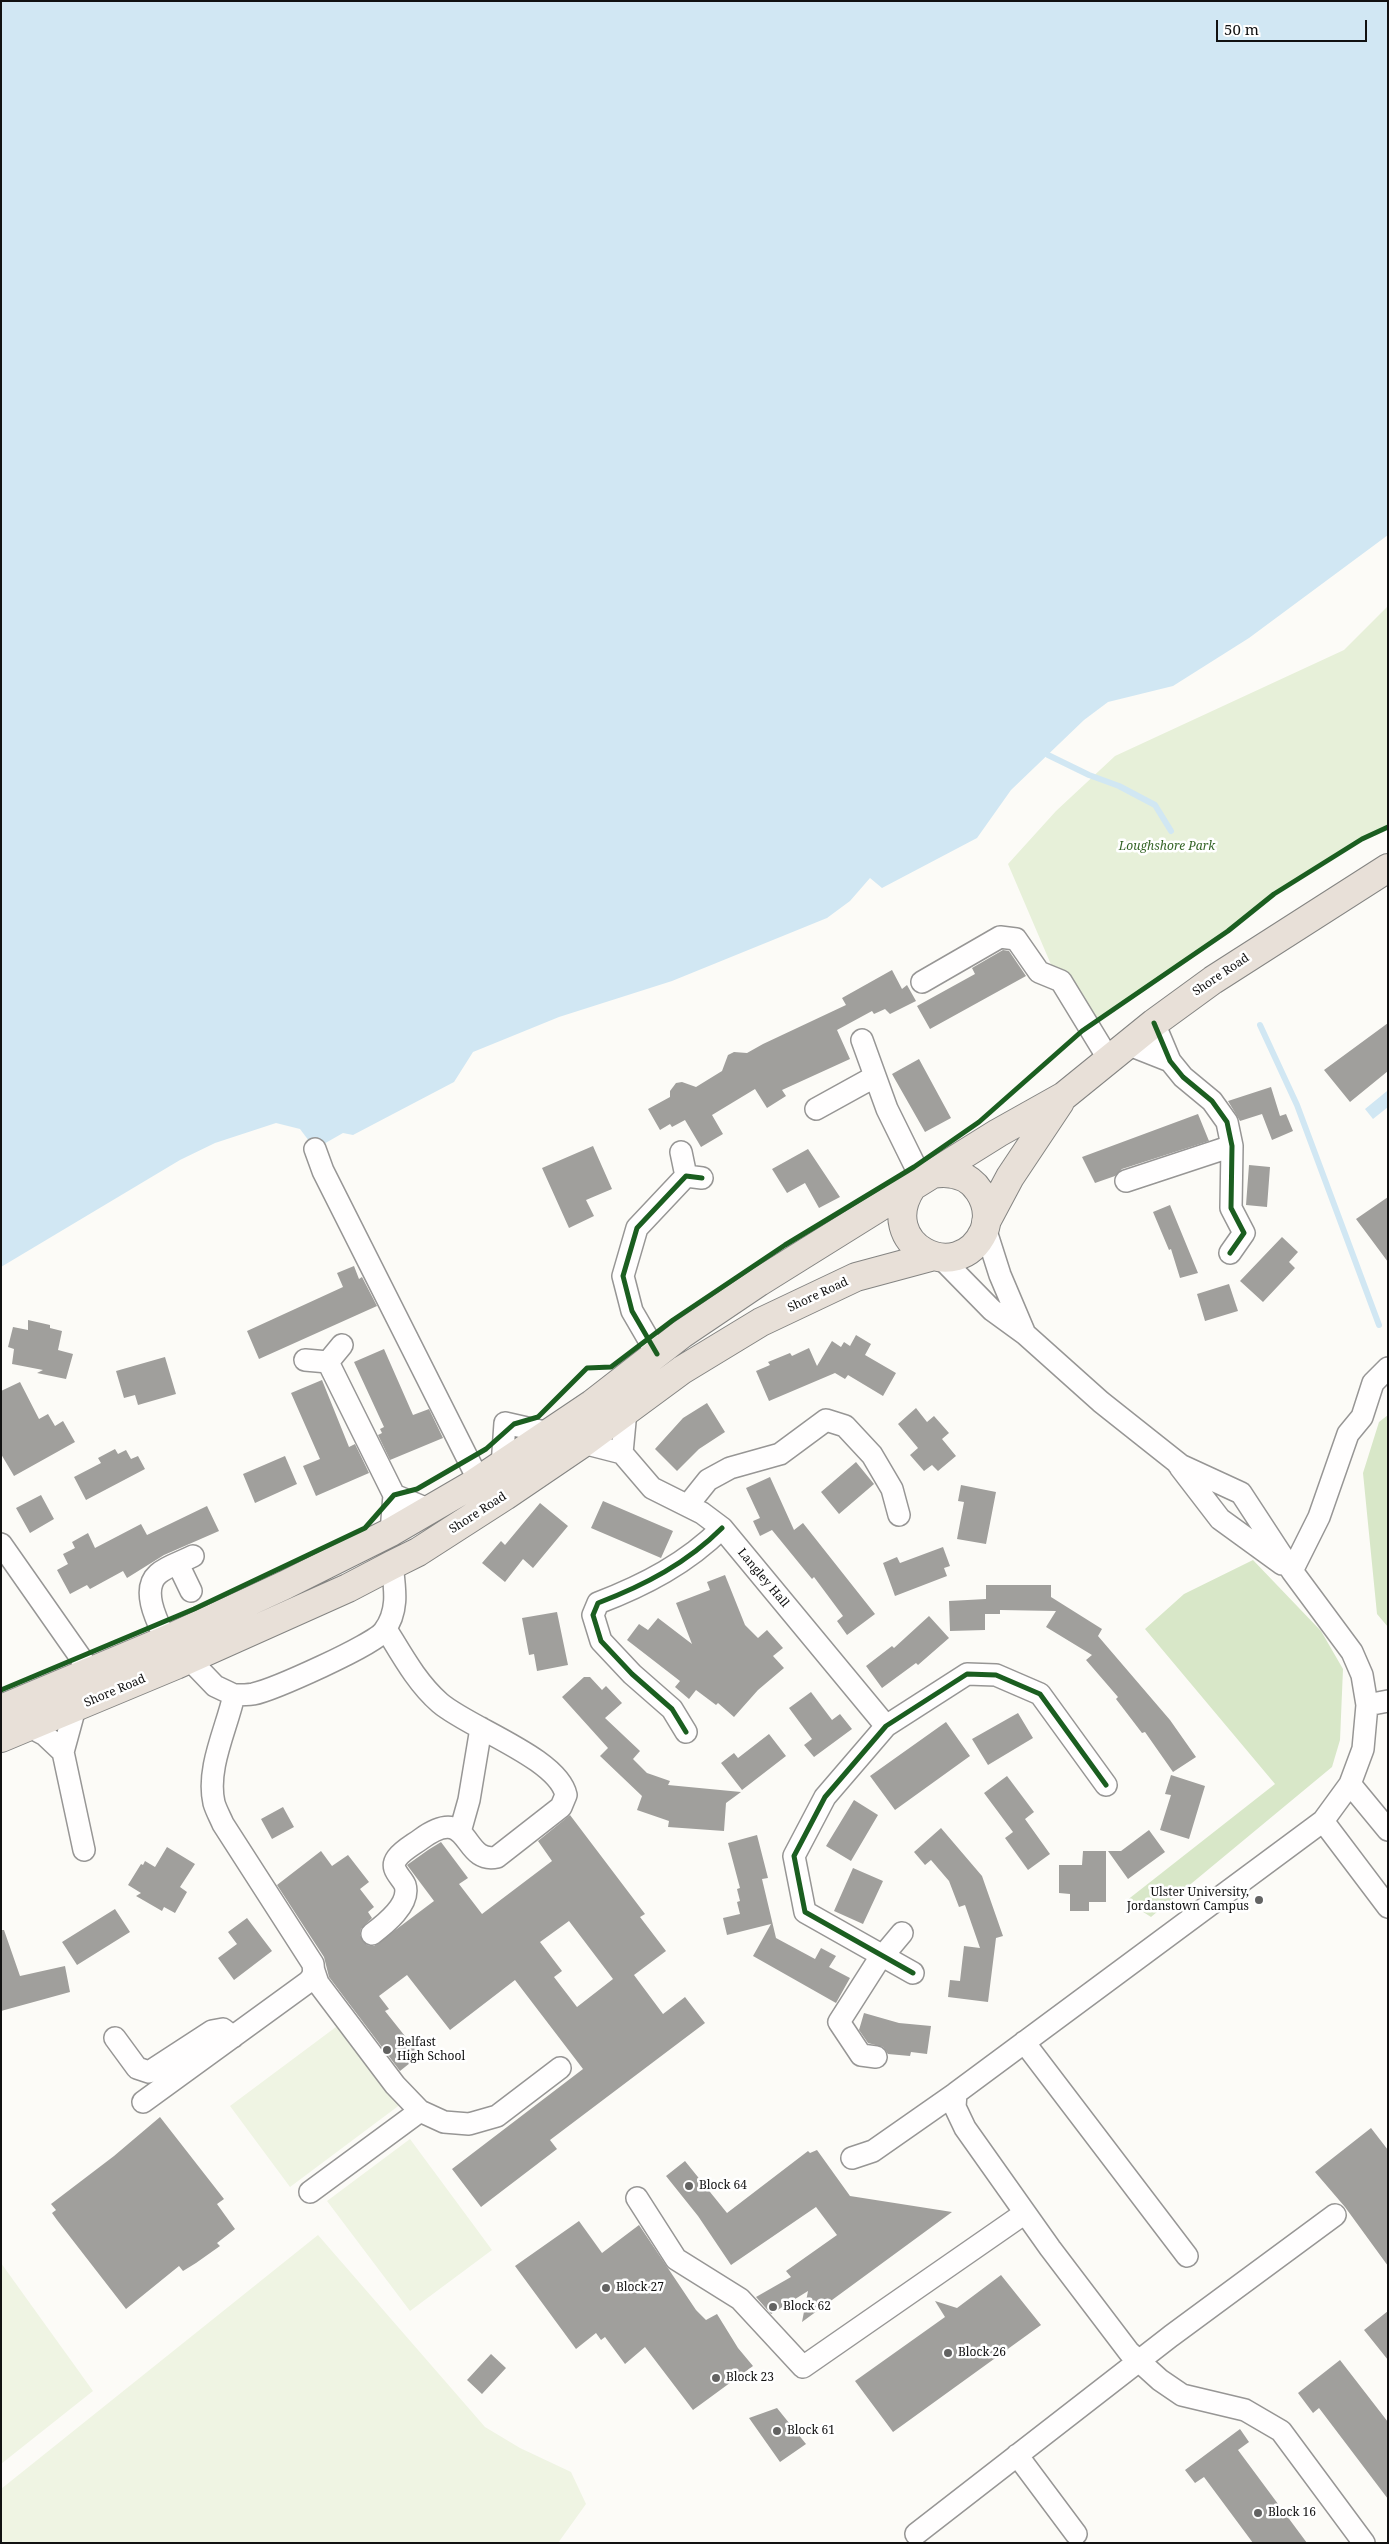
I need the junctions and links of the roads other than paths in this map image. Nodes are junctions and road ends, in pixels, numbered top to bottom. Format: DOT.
graph roads {
  1 [pos="1388,868"];
  2 [pos="922,982"];
  3 [pos="1154,1023"];
  4 [pos="862,1040"];
  5 [pos="1117,1051"];
  6 [pos="1170,1061"];
  7 [pos="874,1076"];
  8 [pos="1064,1096"];
  9 [pos="816,1109"];
  10 [pos="1232,1146"];
  11 [pos="315,1149"];
  12 [pos="681,1152"];
  13 [pos="922,1180"];
  14 [pos="1126,1181"];
  15 [pos="986,1225"];
  16 [pos="1230,1253"];
  17 [pos="938,1257"];
  18 [pos="1025,1334"];
  19 [pos="342,1345"];
  20 [pos="657,1354"];
  21 [pos="305,1360"];
  22 [pos="328,1362"];
  23 [pos="1388,1368"];
  24 [pos="626,1411"];
  25 [pos="583,1443"];
  26 [pos="622,1453"];
  27 [pos="479,1481"];
  28 [pos="394,1495"];
  29 [pos="688,1505"];
  30 [pos="430,1510"];
  31 [pos="899,1515"];
  32 [pos="722,1528"];
  33 [pos="391,1532"];
  34 [pos="1,1544"];
  35 [pos="392,1565"];
  36 [pos="1292,1571"];
  37 [pos="191,1591"];
  38 [pos="386,1629"];
  39 [pos="166,1640"];
  40 [pos="189,1659"];
  41 [pos="90,1671"];
  42 [pos="234,1695"];
  43 [pos="1378,1703"];
  44 [pos="75,1708"];
  45 [pos="1,1709"];
  46 [pos="28,1726"];
  47 [pos="886,1726"];
  48 [pos="481,1728"];
  49 [pos="686,1732"];
  50 [pos="1,1738"];
  51 [pos="63,1752"];
  52 [pos="1350,1784"];
  53 [pos="1106,1785"];
  54 [pos="1323,1821"];
  55 [pos="1388,1830"];
  56 [pos="460,1832"];
  57 [pos="84,1850"];
  58 [pos="1388,1907"];
  59 [pos="902,1933"];
  60 [pos="372,1934"];
  61 [pos="885,1956"];
  62 [pos="314,1971"];
  63 [pos="913,1973"];
  64 [pos="233,2037"];
  65 [pos="115,2038"];
  66 [pos="1024,2042"];
  67 [pos="876,2057"];
  68 [pos="560,2068"];
  69 [pos="956,2093"];
  70 [pos="143,2102"];
  71 [pos="420,2111"];
  72 [pos="852,2158"];
  73 [pos="310,2192"];
  74 [pos="637,2198"];
  75 [pos="1025,2213"];
  76 [pos="1335,2215"];
  77 [pos="1188,2256"];
  78 [pos="1140,2362"];
  79 [pos="1017,2455"];
  80 [pos="916,2534"];
  81 [pos="1076,2534"];
  82 [pos="1364,2543"];
  1 -- 3 [label="highway, Shore Road"];
  2 -- 5 [label="street"];
  3 -- 5 [label="highway, Shore Road"];
  3 -- 6 [label="street"];
  4 -- 7 [label="street"];
  5 -- 6 [label="street"];
  5 -- 8 [label="highway, Shore Road"];
  6 -- 10 [label="street"];
  7 -- 9 [label="street"];
  7 -- 13 [label="street"];
  8 -- 13 [label="highway, Shore Road"];
  8 -- 15 [label="highway, Shore Road"];
  10 -- 14 [label="street"];
  10 -- 16 [label="street"];
  11 -- 27 [label="street"];
  12 -- 20 [label="street"];
  13 -- 15 [label="highway"];
  13 -- 17 [label="highway"];
  13 -- 20 [label="highway, Shore Road"];
  15 -- 17 [label="highway"];
  15 -- 18 [label="street"];
  17 -- 18 [label="street"];
  17 -- 24 [label="highway, Shore Road"];
  18 -- 36 [label="street"];
  19 -- 22 [label="street"];
  20 -- 27 [label="highway, Shore Road"];
  21 -- 22 [label="street"];
  22 -- 28 [label="street"];
  23 -- 36 [label="street"];
  24 -- 25 [label="highway, Shore Road"];
  24 -- 26 [label="street"];
  25 -- 26 [label="street"];
  25 -- 35 [label="highway, Shore Road"];
  26 -- 29 [label="street, Langley Hall"];
  27 -- 30 [label="highway, Shore Road"];
  28 -- 30 [label="street"];
  28 -- 33 [label="street"];
  29 -- 31 [label="street"];
  29 -- 32 [label="street, Langley Hall"];
  30 -- 33 [label="highway, Shore Road"];
  32 -- 47 [label="street, Langley Hall"];
  32 -- 49 [label="street"];
  33 -- 39 [label="highway, Shore Road"];
  34 -- 41 [label="street"];
  35 -- 38 [label="street"];
  35 -- 40 [label="highway, Shore Road"];
  36 -- 43 [label="street"];
  37 -- 39 [label="street"];
  38 -- 42 [label="street"];
  38 -- 48 [label="street"];
  39 -- 41 [label="highway, Shore Road"];
  40 -- 42 [label="street"];
  40 -- 44 [label="highway, Shore Road"];
  41 -- 45 [label="highway, Shore Road"];
  42 -- 62 [label="street"];
  43 -- 52 [label="street"];
  44 -- 46 [label="highway, Shore Road"];
  44 -- 51 [label="street"];
  46 -- 50 [label="highway, Shore Road"];
  46 -- 51 [label="street"];
  47 -- 53 [label="street"];
  47 -- 61 [label="street"];
  48 -- 56 [label="street"];
  48 -- 56 [label="street"];
  51 -- 57 [label="street"];
  52 -- 54 [label="street"];
  52 -- 55 [label="street"];
  54 -- 58 [label="street"];
  54 -- 66 [label="street"];
  56 -- 60 [label="street"];
  59 -- 61 [label="street"];
  61 -- 63 [label="street"];
  61 -- 67 [label="street"];
  62 -- 64 [label="street"];
  62 -- 71 [label="street"];
  64 -- 65 [label="street"];
  64 -- 70 [label="street"];
  66 -- 69 [label="street"];
  66 -- 77 [label="street"];
  68 -- 71 [label="street"];
  69 -- 72 [label="street"];
  69 -- 75 [label="street"];
  71 -- 73 [label="street"];
  74 -- 75 [label="street"];
  75 -- 78 [label="street"];
  76 -- 78 [label="street"];
  78 -- 79 [label="street"];
  78 -- 82 [label="street"];
  79 -- 80 [label="street"];
  79 -- 81 [label="street"];
}
